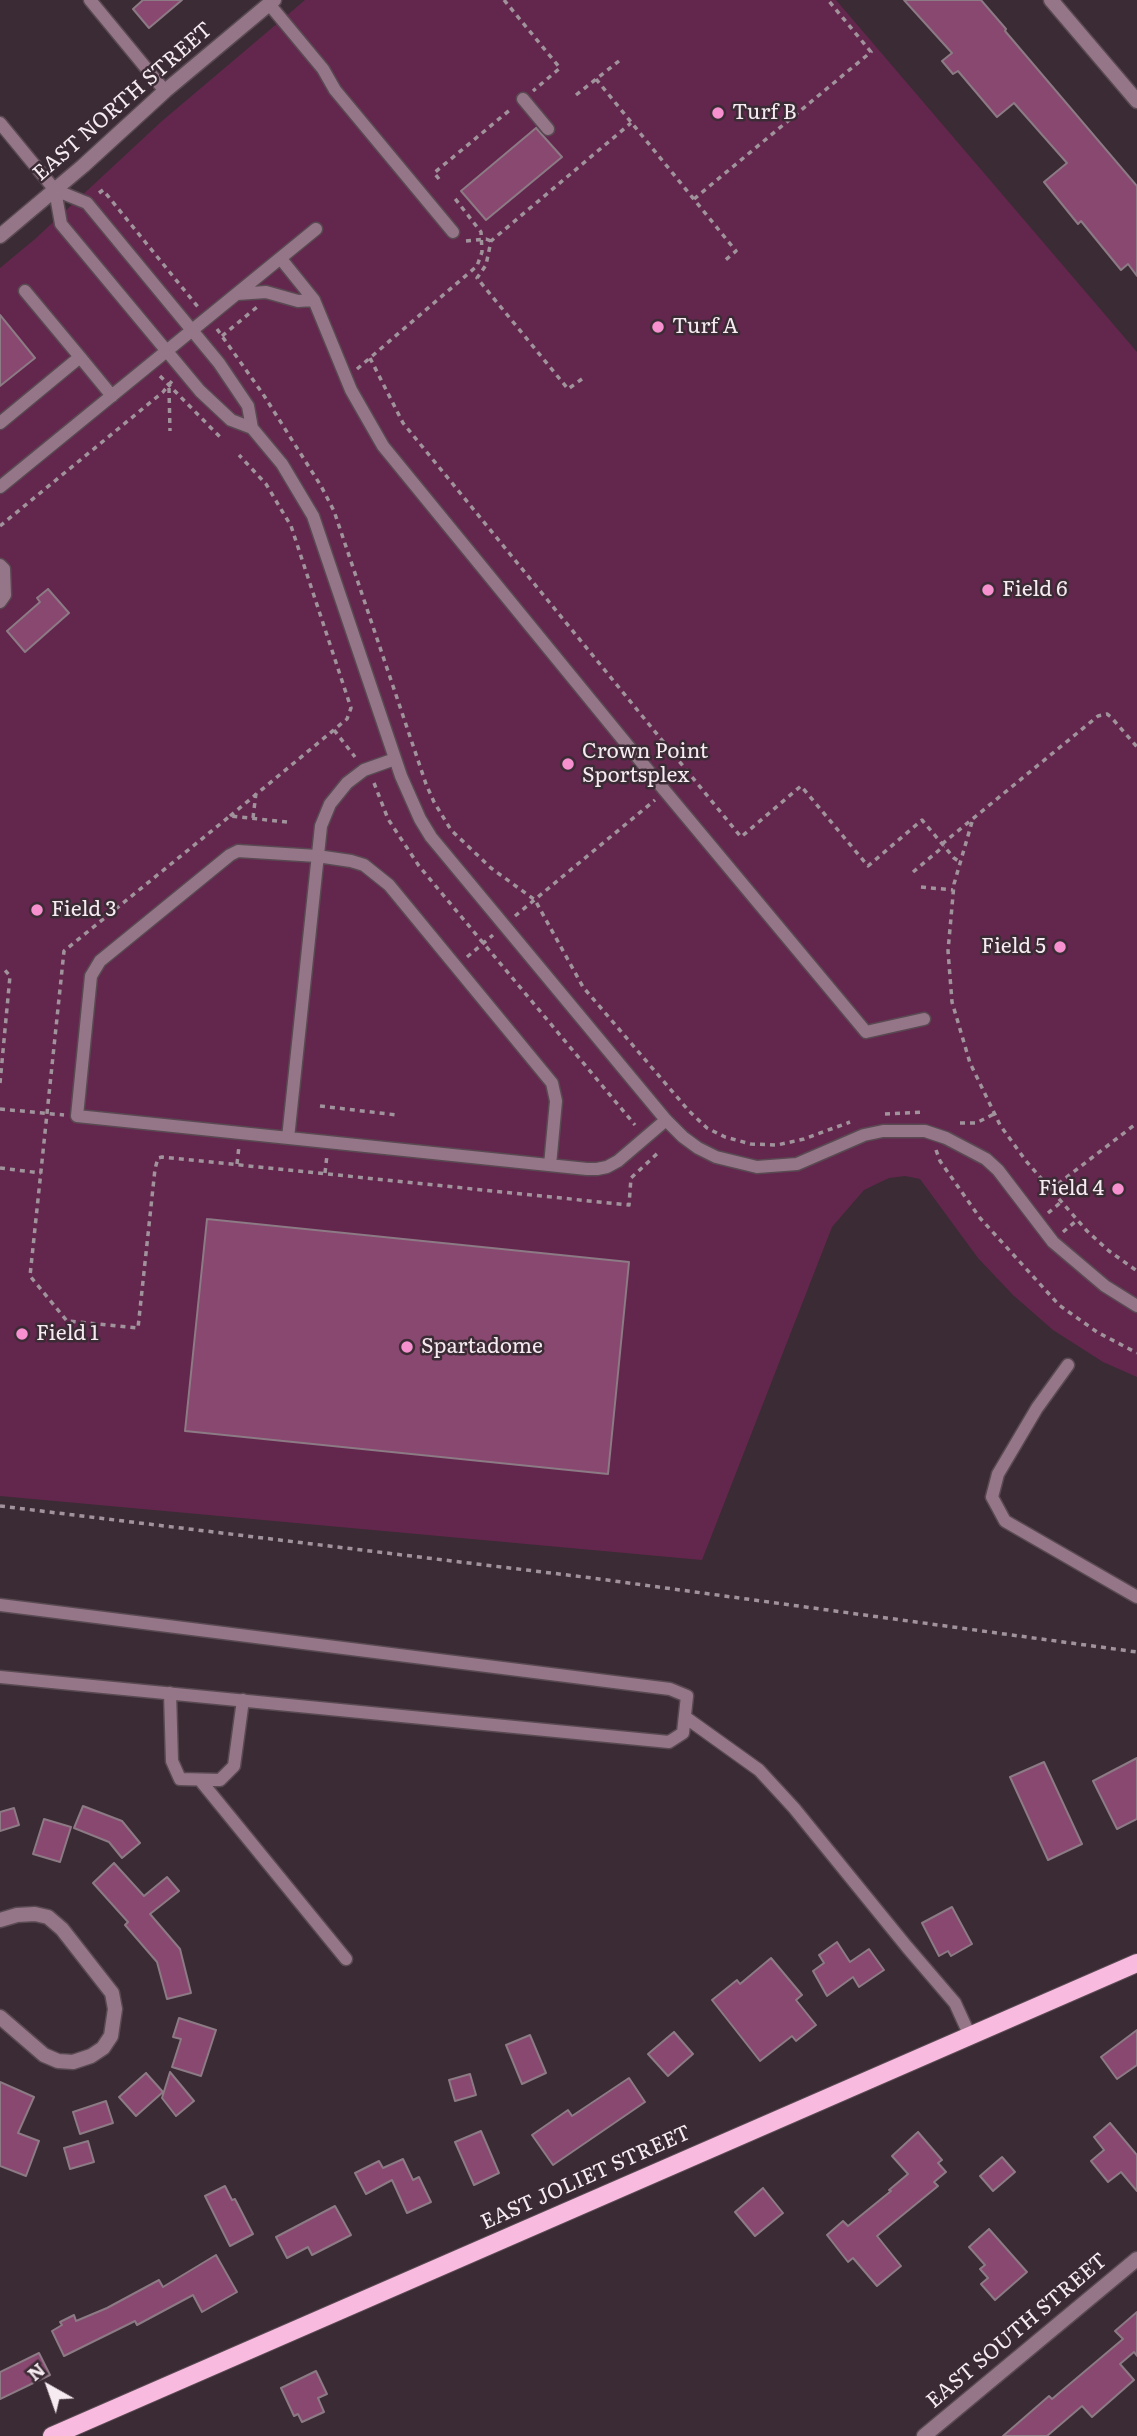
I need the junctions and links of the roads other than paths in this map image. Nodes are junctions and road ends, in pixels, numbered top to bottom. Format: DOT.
graph roads {
  1 [pos="90,0"];
  2 [pos="1051,0"];
  3 [pos="271,2"];
  4 [pos="165,91"];
  5 [pos="523,99"];
  6 [pos="1137,102"];
  7 [pos="0,123"];
  8 [pos="548,129"];
  9 [pos="55,190"];
  10 [pos="316,229"];
  11 [pos="0,236"];
  12 [pos="455,237"];
  13 [pos="281,259"];
  14 [pos="25,291"];
  15 [pos="236,294"];
  16 [pos="314,300"];
  17 [pos="191,331"];
  18 [pos="167,351"];
  19 [pos="80,357"];
  20 [pos="111,396"];
  21 [pos="0,423"];
  22 [pos="252,428"];
  23 [pos="0,487"];
  24 [pos="0,565"];
  25 [pos="0,602"];
  26 [pos="395,759"];
  27 [pos="317,856"];
  28 [pos="925,1019"];
  29 [pos="666,1120"];
  30 [pos="288,1138"];
  31 [pos="550,1165"];
  32 [pos="1137,1306"];
  33 [pos="1068,1365"];
  34 [pos="1137,1597"];
  35 [pos="0,1605"];
  36 [pos="0,1677"];
  37 [pos="170,1693"];
  38 [pos="243,1700"];
  39 [pos="685,1717"];
  40 [pos="200,1780"];
  41 [pos="0,1920"];
  42 [pos="345,1959"];
  43 [pos="1137,1963"];
  44 [pos="0,2017"];
  45 [pos="970,2036"];
  46 [pos="1137,2259"];
  47 [pos="52,2436"];
  48 [pos="924,2436"];
  1 -- 4 [label="lane"];
  2 -- 6 [label="street"];
  3 -- 4 [label="street, EAST NORTH STREET"];
  3 -- 12 [label="lane"];
  4 -- 9 [label="street, EAST NORTH STREET"];
  5 -- 8 [label="lane"];
  7 -- 9 [label="lane"];
  9 -- 11 [label="street, EAST NORTH STREET"];
  9 -- 17 [label="lane"];
  9 -- 18 [label="lane"];
  10 -- 13 [label="lane"];
  13 -- 15 [label="lane"];
  13 -- 16 [label="lane"];
  14 -- 19 [label="lane"];
  15 -- 16 [label="lane"];
  15 -- 17 [label="lane"];
  16 -- 28 [label="lane"];
  17 -- 18 [label="lane"];
  17 -- 22 [label="lane"];
  18 -- 20 [label="lane"];
  18 -- 22 [label="lane"];
  19 -- 20 [label="lane"];
  19 -- 21 [label="lane"];
  20 -- 23 [label="lane"];
  22 -- 26 [label="lane"];
  24 -- 25 [label="lane"];
  26 -- 27 [label="lane"];
  26 -- 29 [label="lane"];
  27 -- 30 [label="lane"];
  27 -- 30 [label="lane"];
  27 -- 31 [label="lane"];
  29 -- 31 [label="lane"];
  29 -- 32 [label="lane"];
  30 -- 31 [label="lane"];
  33 -- 34 [label="lane"];
  35 -- 39 [label="lane"];
  36 -- 37 [label="lane"];
  37 -- 38 [label="lane"];
  37 -- 40 [label="lane"];
  38 -- 39 [label="lane"];
  38 -- 40 [label="lane"];
  39 -- 45 [label="lane"];
  40 -- 42 [label="lane"];
  41 -- 44 [label="street"];
  43 -- 45 [label="main road, EAST JOLIET STREET"];
  45 -- 47 [label="main road, EAST JOLIET STREET"];
  46 -- 48 [label="street, EAST SOUTH STREET"];
}
